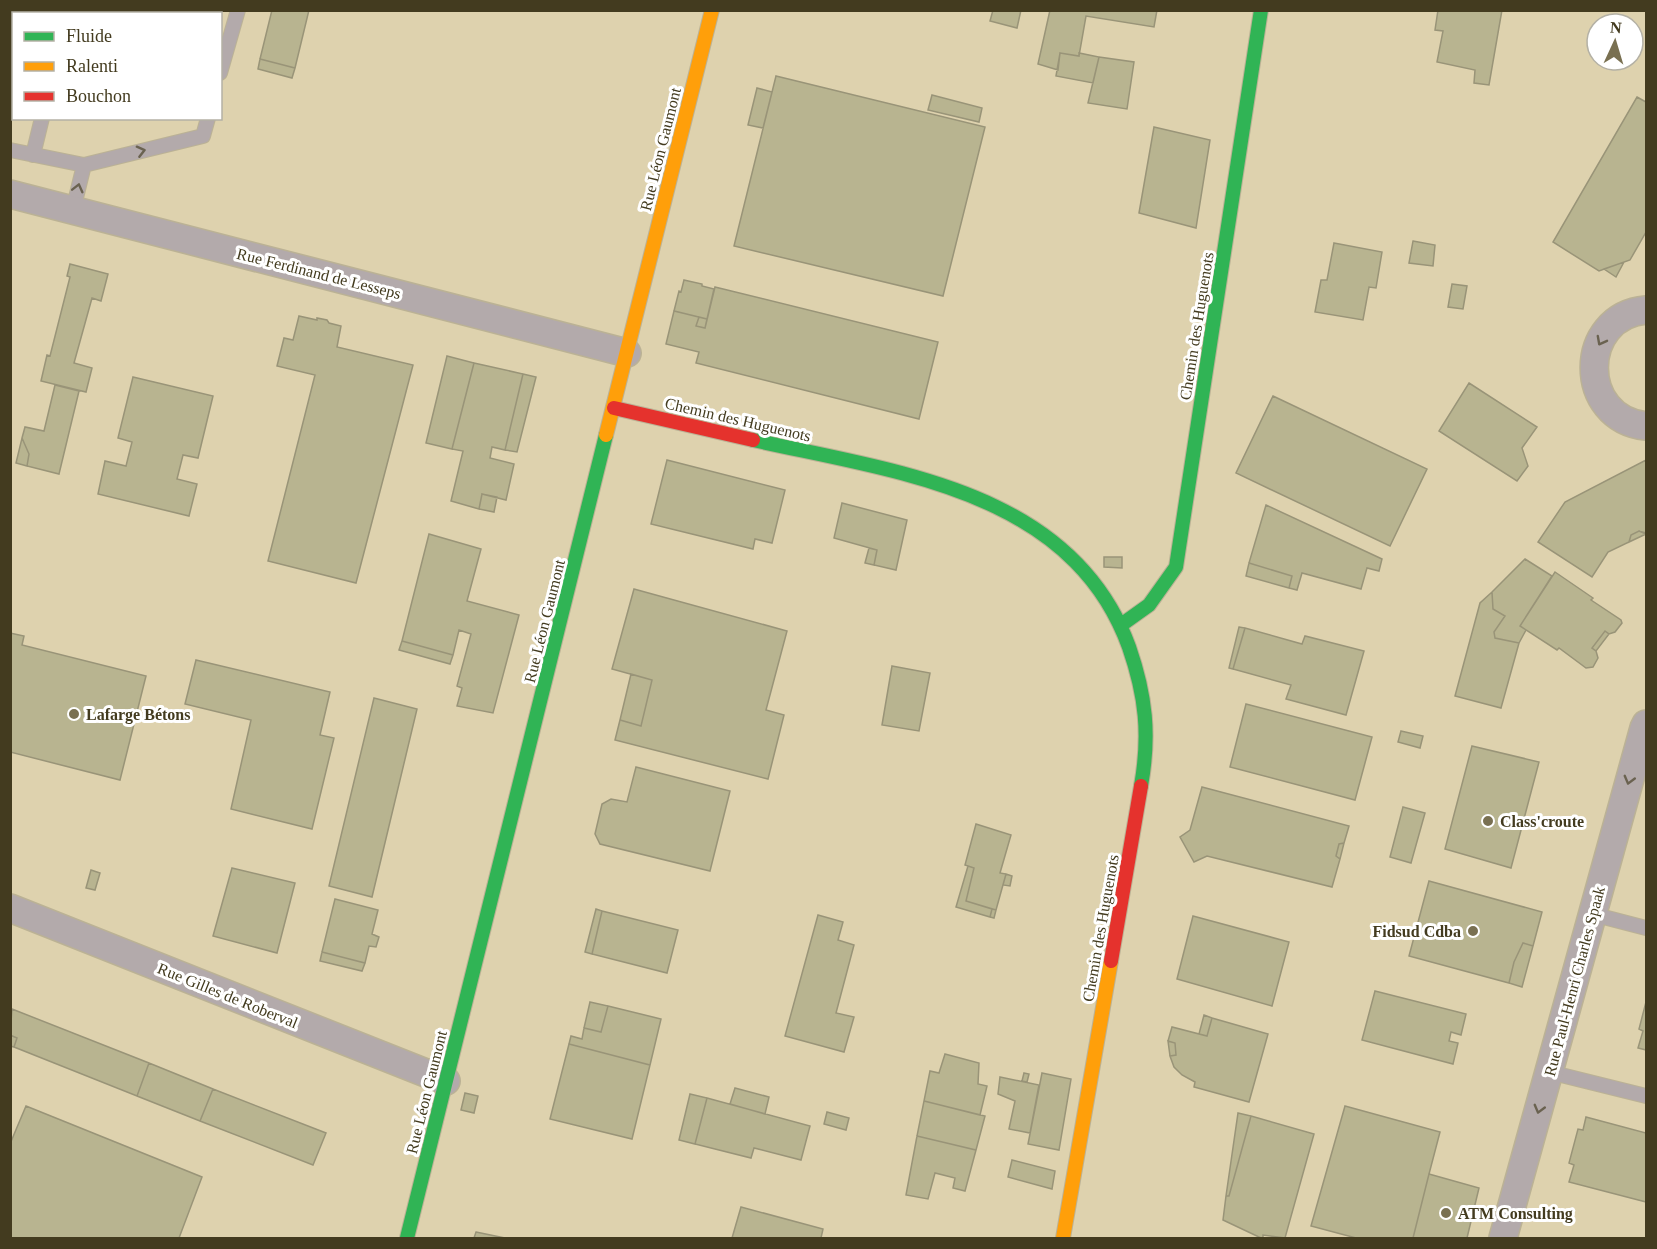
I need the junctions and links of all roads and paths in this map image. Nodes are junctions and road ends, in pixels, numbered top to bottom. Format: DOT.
graph roads {
  1 [pos="238,10"];
  2 [pos="712,10"];
  3 [pos="1261,10"];
  4 [pos="222,66"];
  5 [pos="42,120"];
  6 [pos="207,120"];
  7 [pos="10,150"];
  8 [pos="33,155"];
  9 [pos="84,165"];
  10 [pos="10,195"];
  11 [pos="73,210"];
  12 [pos="1647,310"];
  13 [pos="627,353"];
  14 [pos="614,408"];
  15 [pos="1647,426"];
  16 [pos="1121,625"];
  17 [pos="1647,724"];
  18 [pos="10,908"];
  19 [pos="1592,914"];
  20 [pos="1647,928"];
  21 [pos="1549,1072"];
  22 [pos="446,1081"];
  23 [pos="1647,1096"];
  24 [pos="407,1239"];
  25 [pos="1063,1239"];
  26 [pos="1503,1239"];
  1 -- 4 [label="lane"];
  2 -- 13 [label="street, Rue Léon Gaumont"];
  3 -- 16 [label="street, Chemin des Huguenots"];
  5 -- 8 [label="lane"];
  9 -- 6 [label="lane, one-way"];
  7 -- 8 [label="lane"];
  8 -- 9 [label="lane"];
  11 -- 9 [label="lane, one-way"];
  10 -- 11 [label="street, Rue Ferdinand de Lesseps"];
  11 -- 13 [label="street, Rue Ferdinand de Lesseps"];
  12 -- 15 [label="street, one-way"];
  13 -- 14 [label="street, Rue Léon Gaumont"];
  14 -- 16 [label="street, Chemin des Huguenots"];
  14 -- 22 [label="street, Rue Léon Gaumont"];
  16 -- 25 [label="street, Chemin des Huguenots"];
  17 -- 19 [label="street, Rue Paul-Henri Charles Spaak, one-way"];
  18 -- 22 [label="street, Rue Gilles de Roberval"];
  19 -- 20 [label="lane"];
  19 -- 21 [label="street, Rue Paul-Henri Charles Spaak"];
  21 -- 23 [label="lane"];
  21 -- 26 [label="street, Rue Paul-Henri Charles Spaak, one-way"];
  22 -- 24 [label="street, Rue Léon Gaumont"];
}
